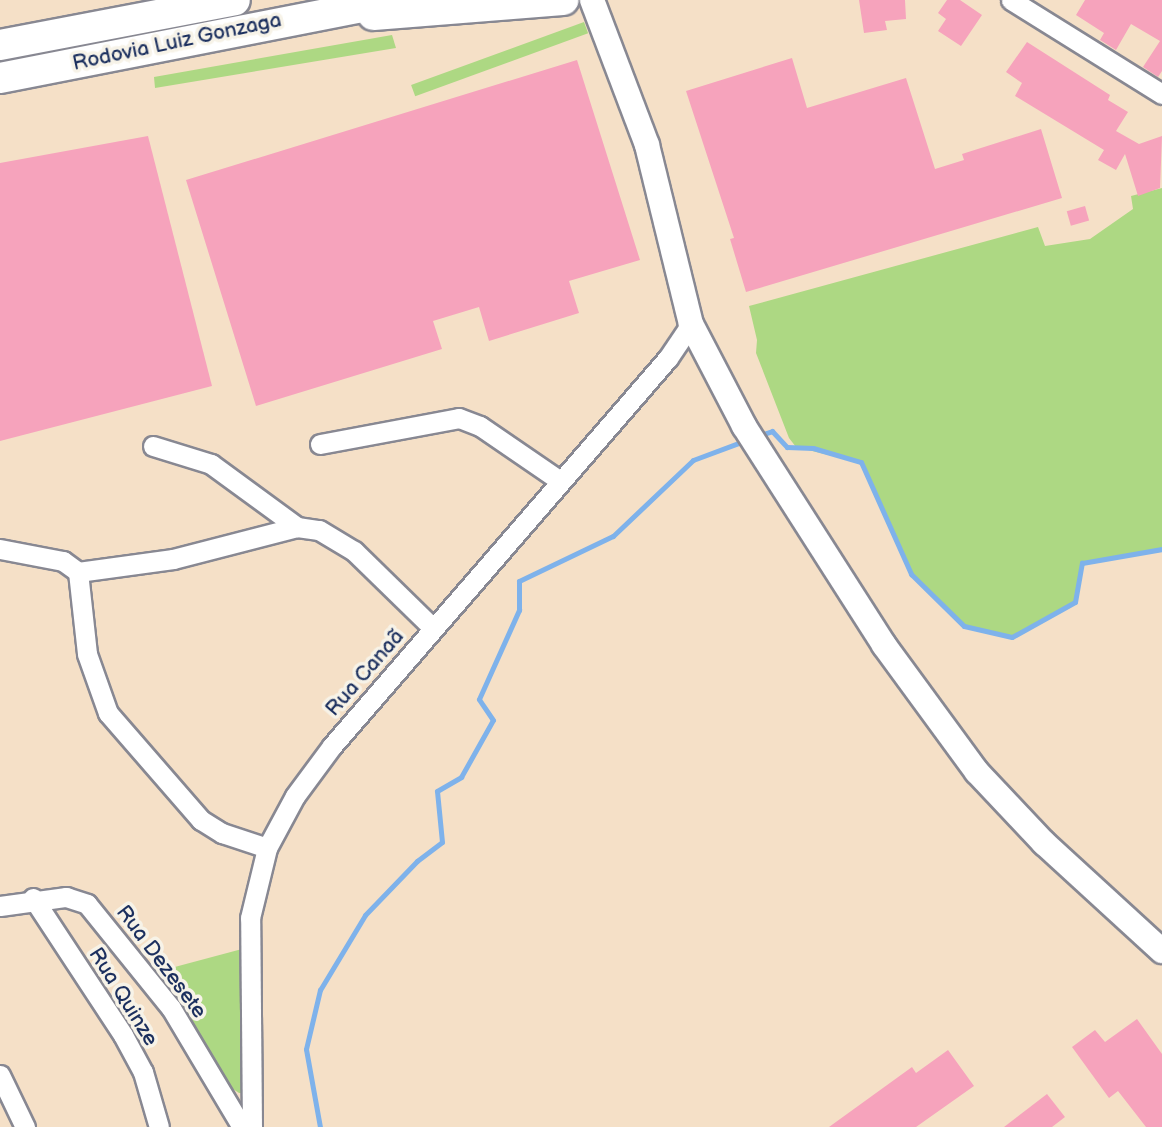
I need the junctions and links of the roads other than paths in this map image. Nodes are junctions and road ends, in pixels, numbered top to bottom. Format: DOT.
graph roads {
  1 [pos="235,0"];
  2 [pos="396,0"];
  3 [pos="564,0"];
  4 [pos="592,0"];
  5 [pos="1011,0"];
  6 [pos="258,24"];
  7 [pos="0,45"];
  8 [pos="148,47"];
  9 [pos="0,78"];
  10 [pos="1162,94"];
  11 [pos="0,99"];
  12 [pos="691,324"];
  13 [pos="320,444"];
  14 [pos="153,446"];
  15 [pos="559,480"];
  16 [pos="297,527"];
  17 [pos="0,549"];
  18 [pos="78,572"];
  19 [pos="433,628"];
  20 [pos="267,848"];
  21 [pos="33,898"];
  22 [pos="0,906"];
  23 [pos="1162,951"];
  24 [pos="0,1075"];
  25 [pos="25,1127"];
  26 [pos="159,1127"];
  27 [pos="242,1127"];
  28 [pos="252,1127"];
  1 -- 7 [label="highway, Rodovia Luiz Gonzaga"];
  2 -- 6 [label="highway, Rodovia Luiz Gonzaga"];
  3 -- 6 [label="highway"];
  4 -- 12 [label="main road"];
  5 -- 10 [label="street"];
  6 -- 8 [label="highway, Rodovia Luiz Gonzaga"];
  8 -- 9 [label="highway, Rodovia Luiz Gonzaga"];
  8 -- 11 [label="highway"];
  12 -- 15 [label="street, Rua Canaã"];
  12 -- 23 [label="main road"];
  13 -- 15 [label="street"];
  14 -- 16 [label="street"];
  15 -- 19 [label="street, Rua Canaã"];
  16 -- 18 [label="street"];
  16 -- 19 [label="street"];
  17 -- 18 [label="street"];
  18 -- 20 [label="street"];
  19 -- 20 [label="street, Rua Canaã"];
  20 -- 28 [label="street, Rua Canaã"];
  21 -- 22 [label="street, Rua Dezesete"];
  21 -- 26 [label="street, Rua Quinze"];
  21 -- 27 [label="street, Rua Dezesete"];
  24 -- 25 [label="street"];
}
